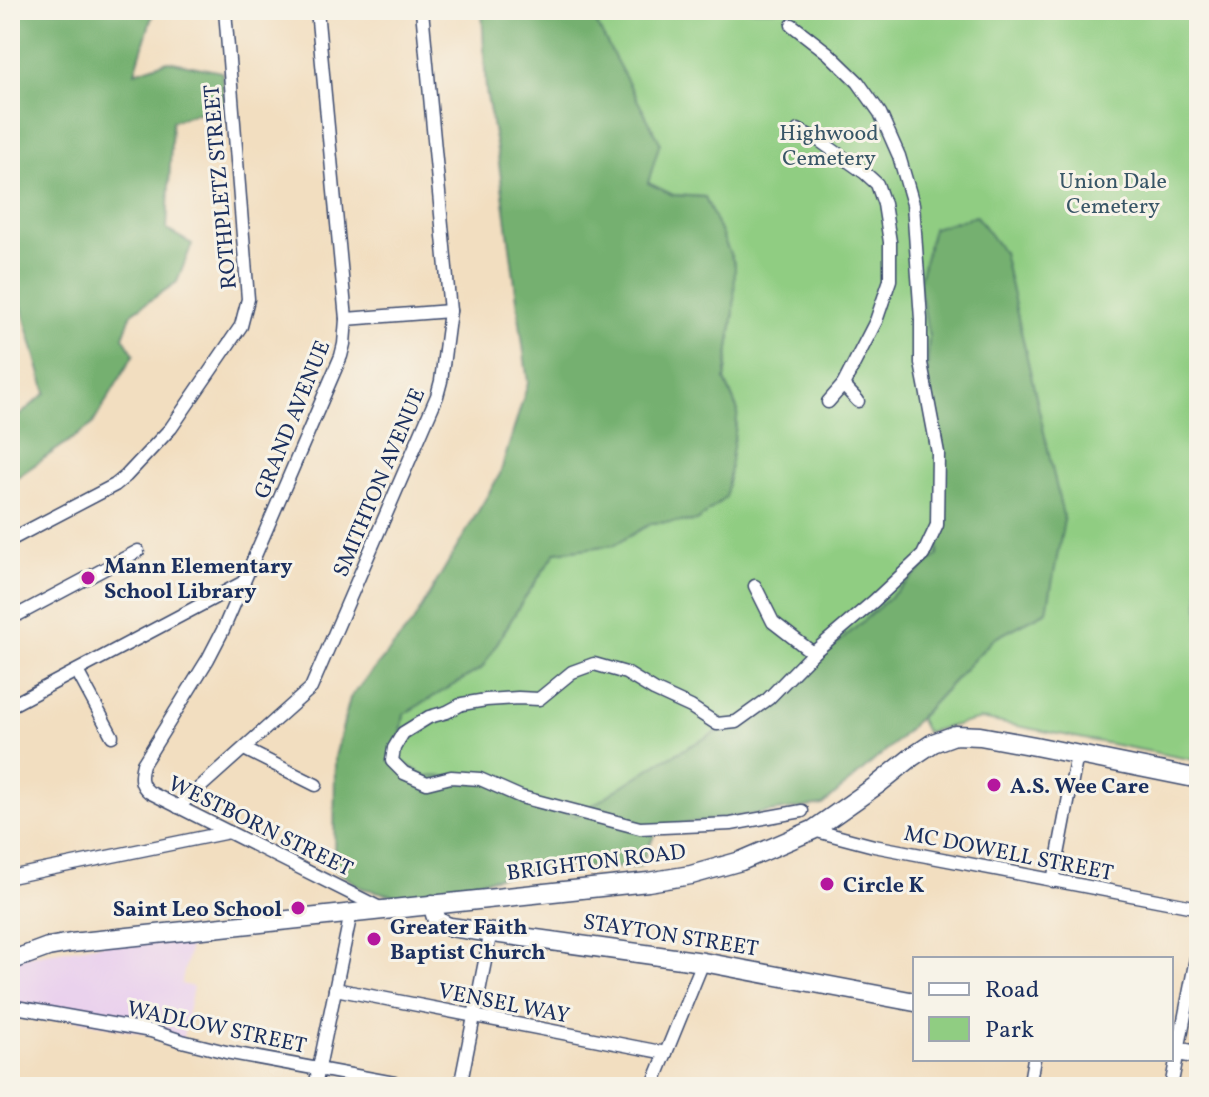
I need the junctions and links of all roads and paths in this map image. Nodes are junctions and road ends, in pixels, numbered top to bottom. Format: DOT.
graph roads {
  1 [pos="225,10"];
  2 [pos="317,10"];
  3 [pos="422,10"];
  4 [pos="792,25"];
  5 [pos="798,130"];
  6 [pos="450,311"];
  7 [pos="346,319"];
  8 [pos="843,385"];
  9 [pos="858,401"];
  10 [pos="828,402"];
  11 [pos="10,540"];
  12 [pos="138,551"];
  13 [pos="244,582"];
  14 [pos="755,586"];
  15 [pos="10,619"];
  16 [pos="813,653"];
  17 [pos="77,671"];
  18 [pos="10,706"];
  19 [pos="112,736"];
  20 [pos="244,749"];
  21 [pos="1077,755"];
  22 [pos="143,764"];
  23 [pos="1199,779"];
  24 [pos="316,785"];
  25 [pos="178,807"];
  26 [pos="802,811"];
  27 [pos="813,830"];
  28 [pos="229,832"];
  29 [pos="10,877"];
  30 [pos="1053,881"];
  31 [pos="433,904"];
  32 [pos="1199,908"];
  33 [pos="382,909"];
  34 [pos="351,913"];
  35 [pos="491,931"];
  36 [pos="1199,943"];
  37 [pos="10,961"];
  38 [pos="703,962"];
  39 [pos="335,989"];
  40 [pos="913,1002"];
  41 [pos="10,1006"];
  42 [pos="474,1016"];
  43 [pos="1174,1051"];
  44 [pos="666,1053"];
  45 [pos="1199,1055"];
  46 [pos="1034,1061"];
  47 [pos="319,1069"];
  48 [pos="315,1087"];
  49 [pos="416,1087"];
  50 [pos="460,1087"];
  51 [pos="652,1087"];
  52 [pos="1029,1087"];
  53 [pos="1171,1087"];
  1 -- 11 [label="street, ROTHPLETZ STREET"];
  2 -- 7 [label="street, GRAND AVENUE"];
  3 -- 6 [label="street, SMITHTON AVENUE"];
  4 -- 16 [label="street"];
  5 -- 8 [label="street"];
  6 -- 7 [label="street"];
  6 -- 20 [label="street, SMITHTON AVENUE"];
  7 -- 13 [label="street, GRAND AVENUE"];
  8 -- 9 [label="street"];
  8 -- 10 [label="street"];
  12 -- 15 [label="street"];
  13 -- 17 [label="street"];
  13 -- 22 [label="street, GRAND AVENUE"];
  14 -- 16 [label="street"];
  16 -- 26 [label="street"];
  17 -- 18 [label="street"];
  17 -- 19 [label="street"];
  20 -- 24 [label="street"];
  20 -- 25 [label="street, SMITHTON AVENUE"];
  21 -- 23 [label="street, BRIGHTON ROAD"];
  21 -- 27 [label="street, BRIGHTON ROAD"];
  21 -- 30 [label="street"];
  22 -- 25 [label="street, WESTBORN STREET"];
  25 -- 28 [label="street, WESTBORN STREET"];
  27 -- 30 [label="street, MC DOWELL STREET"];
  27 -- 31 [label="street, BRIGHTON ROAD"];
  28 -- 29 [label="street"];
  28 -- 33 [label="street, WESTBORN STREET"];
  30 -- 32 [label="street, MC DOWELL STREET"];
  31 -- 33 [label="street, BRIGHTON ROAD"];
  31 -- 35 [label="street, STAYTON STREET"];
  33 -- 34 [label="street, BRIGHTON ROAD"];
  34 -- 37 [label="street, BRIGHTON ROAD"];
  34 -- 39 [label="street"];
  35 -- 38 [label="street, STAYTON STREET"];
  35 -- 42 [label="street"];
  36 -- 43 [label="street"];
  38 -- 40 [label="street, STAYTON STREET"];
  38 -- 44 [label="street"];
  39 -- 42 [label="street, VENSEL WAY"];
  39 -- 47 [label="street"];
  41 -- 47 [label="street, WADLOW STREET"];
  42 -- 44 [label="street, VENSEL WAY"];
  42 -- 50 [label="street"];
  43 -- 45 [label="street"];
  43 -- 53 [label="street"];
  44 -- 51 [label="street"];
  46 -- 52 [label="street"];
  47 -- 48 [label="street"];
  47 -- 49 [label="street, WADLOW STREET"];
}
